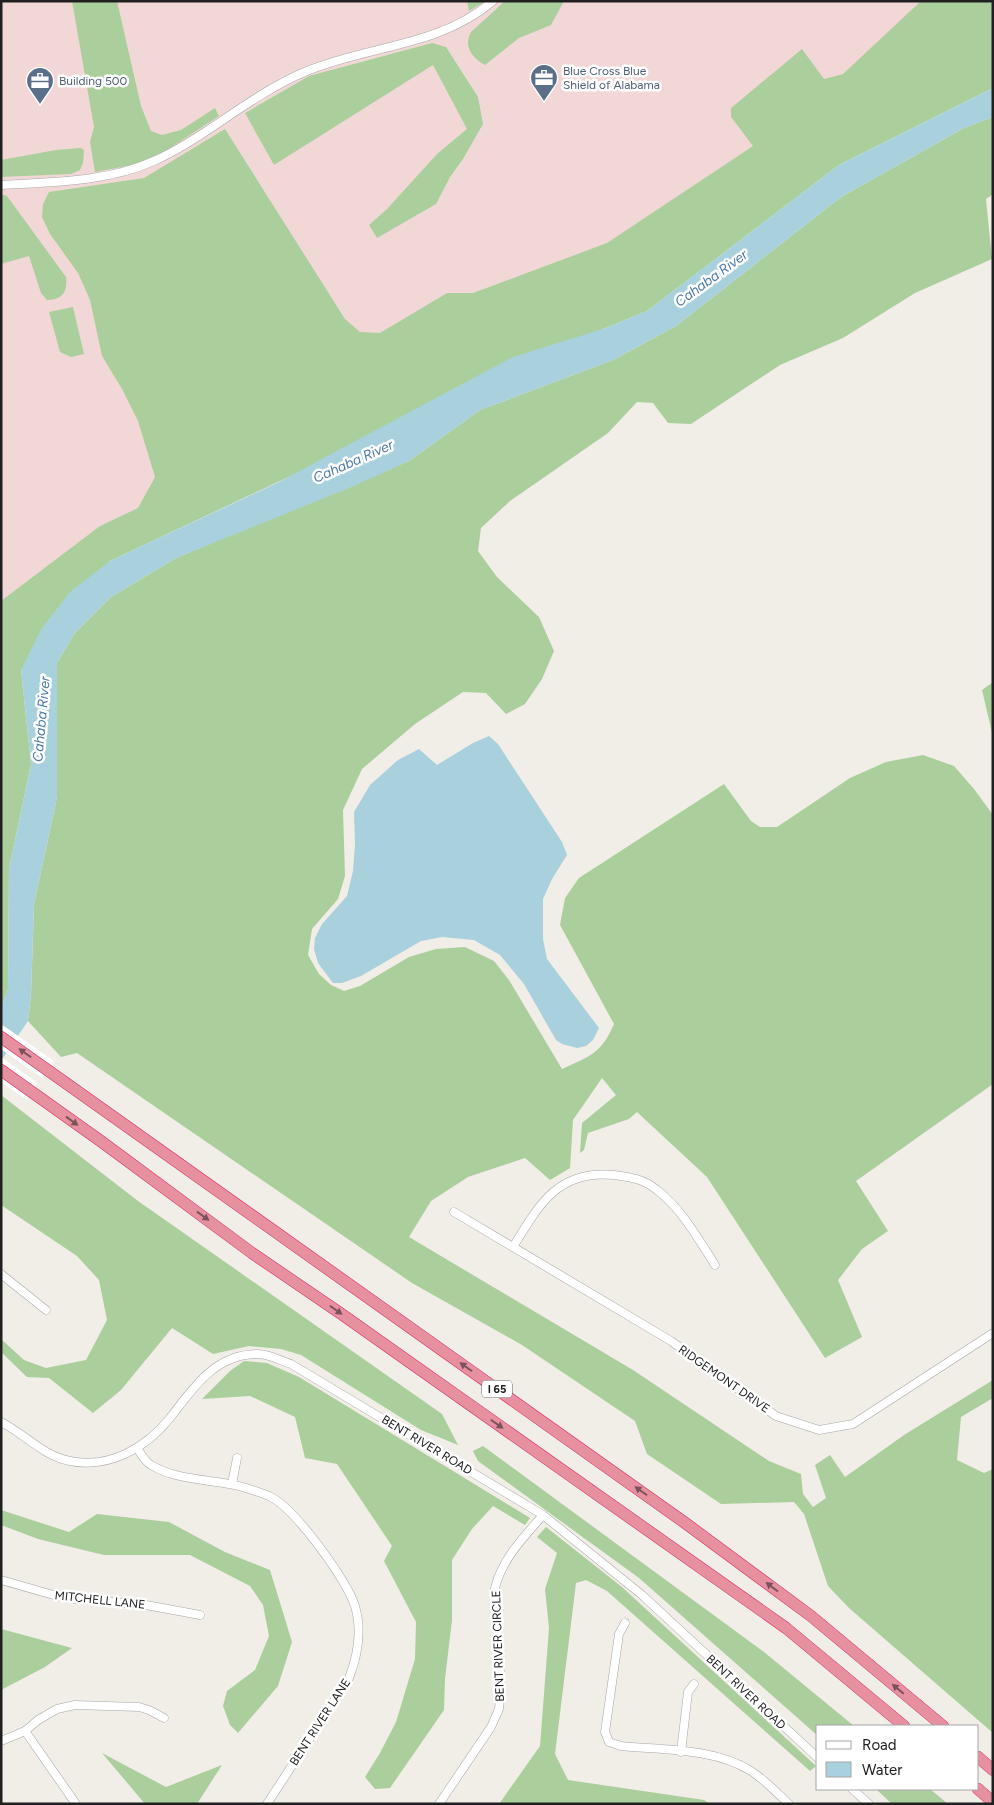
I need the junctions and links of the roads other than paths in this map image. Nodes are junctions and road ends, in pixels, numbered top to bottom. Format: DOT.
graph roads {
  1 [pos="493,1"];
  2 [pos="1,185"];
  3 [pos="1,1037"];
  4 [pos="1,1070"];
  5 [pos="454,1212"];
  6 [pos="513,1247"];
  7 [pos="716,1265"];
  8 [pos="1,1274"];
  9 [pos="46,1310"];
  10 [pos="993,1333"];
  11 [pos="1,1422"];
  12 [pos="137,1448"];
  13 [pos="238,1458"];
  14 [pos="232,1484"];
  15 [pos="543,1515"];
  16 [pos="1,1580"];
  17 [pos="200,1615"];
  18 [pos="625,1623"];
  19 [pos="694,1684"];
  20 [pos="164,1718"];
  21 [pos="903,1725"];
  22 [pos="942,1725"];
  23 [pos="25,1731"];
  24 [pos="1,1741"];
  25 [pos="681,1752"];
  26 [pos="816,1756"];
  27 [pos="979,1758"];
  28 [pos="993,1770"];
  29 [pos="853,1790"];
  30 [pos="979,1790"];
  31 [pos="993,1802"];
  32 [pos="76,1804"];
  33 [pos="267,1804"];
  34 [pos="439,1804"];
  35 [pos="789,1804"];
  36 [pos="869,1804"];
  1 -- 2 [label="street"];
  22 -- 3 [label="highway, I 65, one-way"];
  4 -- 21 [label="highway, I 65, one-way"];
  5 -- 6 [label="street, RIDGEMONT DRIVE"];
  6 -- 7 [label="street"];
  6 -- 10 [label="street, RIDGEMONT DRIVE"];
  8 -- 9 [label="street"];
  11 -- 12 [label="street, BENT RIVER ROAD"];
  12 -- 14 [label="street, BENT RIVER LANE"];
  12 -- 15 [label="street, BENT RIVER ROAD"];
  13 -- 14 [label="street"];
  14 -- 33 [label="street, BENT RIVER LANE"];
  15 -- 26 [label="street, BENT RIVER ROAD"];
  15 -- 34 [label="street, BENT RIVER CIRCLE"];
  16 -- 17 [label="street, MITCHELL LANE"];
  18 -- 25 [label="street"];
  19 -- 25 [label="street"];
  20 -- 23 [label="street"];
  23 -- 24 [label="street"];
  23 -- 32 [label="street"];
  25 -- 35 [label="street"];
  27 -- 28 [label="highway"];
  29 -- 36 [label="street"];
  30 -- 31 [label="highway"];
}
